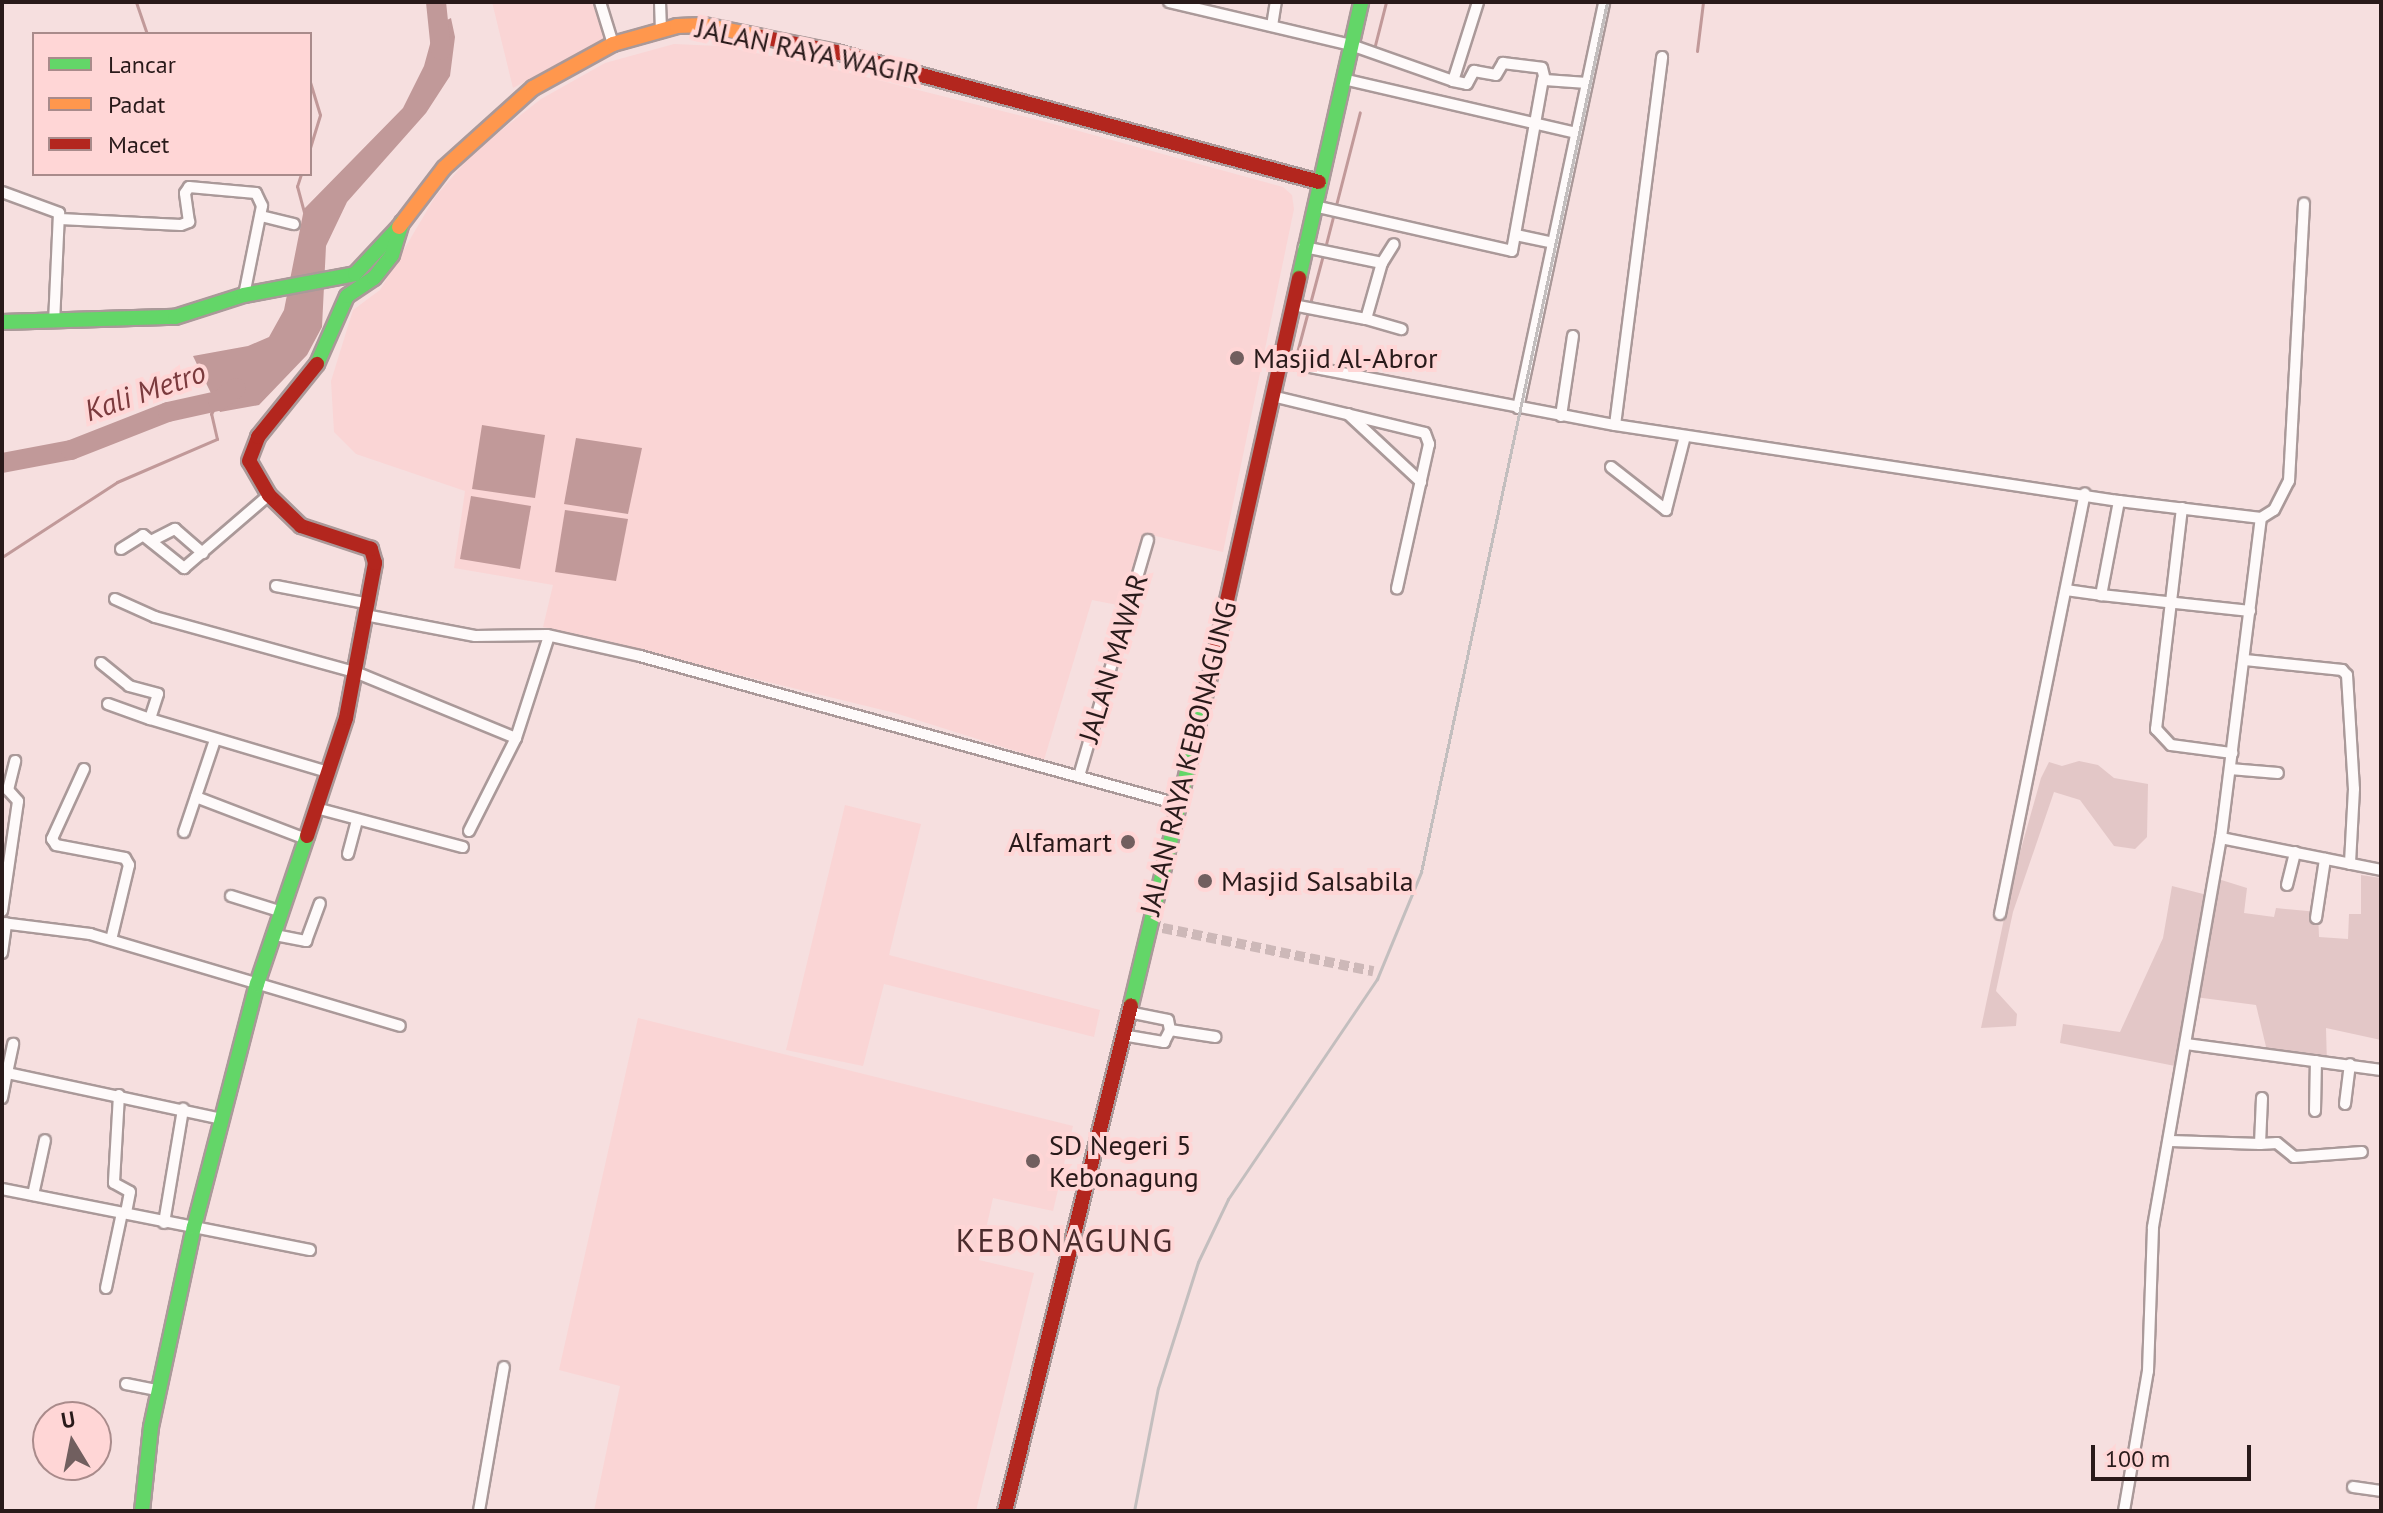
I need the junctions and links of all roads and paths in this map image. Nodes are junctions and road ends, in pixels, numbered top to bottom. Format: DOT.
graph roads {
  1 [pos="600,2"];
  2 [pos="660,2"];
  3 [pos="1169,2"];
  4 [pos="1276,2"];
  5 [pos="1361,2"];
  6 [pos="1478,2"];
  7 [pos="1604,2"];
  8 [pos="1208,6"];
  9 [pos="1272,26"];
  10 [pos="661,28"];
  11 [pos="613,44"];
  12 [pos="1351,45"];
  13 [pos="1662,57"];
  14 [pos="1343,79"];
  15 [pos="1543,79"];
  16 [pos="1453,81"];
  17 [pos="1587,83"];
  18 [pos="1538,125"];
  19 [pos="1576,133"];
  20 [pos="1319,182"];
  21 [pos="2,192"];
  22 [pos="2304,203"];
  23 [pos="1314,206"];
  24 [pos="261,216"];
  25 [pos="60,219"];
  26 [pos="402,222"];
  27 [pos="294,224"];
  28 [pos="1516,235"];
  29 [pos="1553,243"];
  30 [pos="1394,244"];
  31 [pos="1312,249"];
  32 [pos="1382,263"];
  33 [pos="244,295"];
  34 [pos="1299,306"];
  35 [pos="1366,319"];
  36 [pos="2,322"];
  37 [pos="54,322"];
  38 [pos="1402,329"];
  39 [pos="1573,336"];
  40 [pos="1279,361"];
  41 [pos="1272,396"];
  42 [pos="1518,408"];
  43 [pos="1346,412"];
  44 [pos="1561,416"];
  45 [pos="1615,425"];
  46 [pos="1685,436"];
  47 [pos="1611,467"];
  48 [pos="1421,482"];
  49 [pos="2085,494"];
  50 [pos="269,495"];
  51 [pos="2119,501"];
  52 [pos="2182,508"];
  53 [pos="2261,518"];
  54 [pos="1148,540"];
  55 [pos="151,541"];
  56 [pos="121,549"];
  57 [pos="203,553"];
  58 [pos="276,586"];
  59 [pos="1397,588"];
  60 [pos="2066,590"];
  61 [pos="2101,595"];
  62 [pos="115,599"];
  63 [pos="2172,602"];
  64 [pos="365,609"];
  65 [pos="2250,611"];
  66 [pos="549,636"];
  67 [pos="2245,660"];
  68 [pos="101,663"];
  69 [pos="355,672"];
  70 [pos="108,704"];
  71 [pos="150,719"];
  72 [pos="516,738"];
  73 [pos="215,740"];
  74 [pos="2232,753"];
  75 [pos="15,761"];
  76 [pos="84,769"];
  77 [pos="2230,769"];
  78 [pos="328,772"];
  79 [pos="2278,773"];
  80 [pos="1079,776"];
  81 [pos="196,797"];
  82 [pos="1178,804"];
  83 [pos="316,808"];
  84 [pos="357,821"];
  85 [pos="469,831"];
  86 [pos="184,832"];
  87 [pos="2221,838"];
  88 [pos="306,839"];
  89 [pos="458,847"];
  90 [pos="2295,852"];
  91 [pos="348,854"];
  92 [pos="2325,859"];
  93 [pos="2350,864"];
  94 [pos="2381,870"];
  95 [pos="2287,885"];
  96 [pos="231,896"];
  97 [pos="320,903"];
  98 [pos="2,911"];
  99 [pos="282,912"];
  100 [pos="2000,914"];
  101 [pos="2316,918"];
  102 [pos="4,923"];
  103 [pos="275,935"];
  104 [pos="111,940"];
  105 [pos="2,953"];
  106 [pos="257,984"];
  107 [pos="1128,1012"];
  108 [pos="400,1026"];
  109 [pos="1170,1030"];
  110 [pos="1122,1035"];
  111 [pos="1215,1037"];
  112 [pos="13,1044"];
  113 [pos="2186,1044"];
  114 [pos="2316,1061"];
  115 [pos="2350,1064"];
  116 [pos="2381,1070"];
  117 [pos="7,1073"];
  118 [pos="119,1095"];
  119 [pos="2,1098"];
  120 [pos="2262,1098"];
  121 [pos="2345,1104"];
  122 [pos="183,1109"];
  123 [pos="2315,1111"];
  124 [pos="221,1119"];
  125 [pos="45,1140"];
  126 [pos="2171,1141"];
  127 [pos="2260,1144"];
  128 [pos="2362,1152"];
  129 [pos="2,1189"];
  130 [pos="33,1195"];
  131 [pos="124,1213"];
  132 [pos="164,1223"];
  133 [pos="194,1227"];
  134 [pos="310,1250"];
  135 [pos="106,1288"];
  136 [pos="504,1367"];
  137 [pos="126,1384"];
  138 [pos="158,1390"];
  139 [pos="2353,1487"];
  140 [pos="2381,1491"];
  141 [pos="142,1511"];
  142 [pos="479,1511"];
  143 [pos="1005,1511"];
  144 [pos="2124,1511"];
  1 -- 11 [label="street"];
  2 -- 10 [label="street"];
  3 -- 8 [label="street"];
  4 -- 9 [label="street"];
  5 -- 12 [label="main road, JALAN RAYA KEBONAGUNG"];
  6 -- 16 [label="street"];
  7 -- 17 [label="street"];
  8 -- 9 [label="street"];
  9 -- 12 [label="street"];
  10 -- 11 [label="main road, JALAN RAYA WAGIR"];
  10 -- 20 [label="main road, JALAN RAYA WAGIR"];
  11 -- 26 [label="main road, JALAN RAYA WAGIR"];
  12 -- 14 [label="main road, JALAN RAYA KEBONAGUNG"];
  12 -- 16 [label="street"];
  13 -- 45 [label="street"];
  14 -- 18 [label="street"];
  14 -- 20 [label="main road, JALAN RAYA KEBONAGUNG"];
  15 -- 16 [label="street"];
  15 -- 17 [label="street"];
  15 -- 18 [label="street"];
  17 -- 19 [label="street"];
  18 -- 19 [label="street"];
  18 -- 28 [label="street"];
  19 -- 29 [label="street"];
  20 -- 23 [label="main road, JALAN RAYA KEBONAGUNG"];
  21 -- 25 [label="street"];
  22 -- 53 [label="street"];
  23 -- 28 [label="street"];
  23 -- 31 [label="main road, JALAN RAYA KEBONAGUNG"];
  24 -- 25 [label="street"];
  24 -- 27 [label="street"];
  24 -- 33 [label="street"];
  25 -- 37 [label="street"];
  26 -- 33 [label="main road, JALAN RAYA WAGIR"];
  26 -- 50 [label="main road"];
  28 -- 29 [label="street"];
  29 -- 42 [label="street"];
  30 -- 32 [label="street"];
  31 -- 32 [label="street"];
  31 -- 34 [label="main road, JALAN RAYA KEBONAGUNG"];
  32 -- 35 [label="street"];
  33 -- 37 [label="main road, JALAN RAYA WAGIR"];
  34 -- 35 [label="street"];
  34 -- 40 [label="main road, JALAN RAYA KEBONAGUNG"];
  35 -- 38 [label="street"];
  36 -- 37 [label="main road, JALAN RAYA WAGIR"];
  39 -- 44 [label="street"];
  40 -- 41 [label="main road, JALAN RAYA KEBONAGUNG"];
  40 -- 42 [label="street"];
  41 -- 43 [label="street"];
  41 -- 82 [label="main road, JALAN RAYA KEBONAGUNG"];
  42 -- 44 [label="street"];
  43 -- 48 [label="street"];
  43 -- 48 [label="street"];
  44 -- 45 [label="street"];
  45 -- 46 [label="street"];
  46 -- 47 [label="street"];
  46 -- 49 [label="street"];
  48 -- 59 [label="street"];
  49 -- 51 [label="street"];
  49 -- 60 [label="street"];
  50 -- 57 [label="street"];
  50 -- 64 [label="main road"];
  51 -- 52 [label="street"];
  51 -- 61 [label="street"];
  52 -- 53 [label="street"];
  52 -- 63 [label="street"];
  53 -- 65 [label="street"];
  54 -- 80 [label="street, JALAN MAWAR"];
  55 -- 56 [label="street"];
  55 -- 57 [label="street"];
  55 -- 57 [label="street"];
  58 -- 64 [label="street"];
  60 -- 61 [label="street"];
  60 -- 100 [label="street"];
  61 -- 63 [label="street"];
  62 -- 69 [label="street"];
  63 -- 65 [label="street"];
  63 -- 74 [label="street"];
  64 -- 66 [label="street"];
  64 -- 69 [label="main road"];
  65 -- 67 [label="street"];
  66 -- 72 [label="street"];
  66 -- 80 [label="street"];
  67 -- 74 [label="street"];
  67 -- 93 [label="street"];
  68 -- 71 [label="street"];
  69 -- 72 [label="street"];
  69 -- 78 [label="main road"];
  70 -- 71 [label="street"];
  71 -- 73 [label="street"];
  72 -- 85 [label="street"];
  73 -- 78 [label="street"];
  73 -- 81 [label="street"];
  74 -- 77 [label="street"];
  75 -- 98 [label="street"];
  76 -- 104 [label="street"];
  77 -- 79 [label="street"];
  77 -- 87 [label="street"];
  78 -- 83 [label="main road"];
  80 -- 82 [label="street"];
  81 -- 86 [label="street"];
  81 -- 88 [label="street"];
  82 -- 107 [label="main road, JALAN RAYA KEBONAGUNG"];
  83 -- 84 [label="street"];
  83 -- 88 [label="main road"];
  84 -- 89 [label="street"];
  84 -- 91 [label="street"];
  87 -- 90 [label="street"];
  87 -- 113 [label="street"];
  88 -- 99 [label="main road"];
  90 -- 92 [label="street"];
  90 -- 95 [label="street"];
  92 -- 93 [label="street"];
  92 -- 101 [label="street"];
  93 -- 94 [label="street"];
  96 -- 99 [label="street"];
  97 -- 103 [label="street"];
  99 -- 103 [label="main road"];
  102 -- 104 [label="street"];
  102 -- 105 [label="street"];
  103 -- 106 [label="main road"];
  104 -- 106 [label="street"];
  106 -- 108 [label="street"];
  106 -- 124 [label="main road"];
  107 -- 109 [label="street"];
  107 -- 110 [label="main road, JALAN RAYA KEBONAGUNG"];
  109 -- 110 [label="street"];
  109 -- 111 [label="street"];
  110 -- 143 [label="main road, JALAN RAYA KEBONAGUNG"];
  112 -- 117 [label="street"];
  113 -- 114 [label="street"];
  113 -- 126 [label="street"];
  114 -- 115 [label="street"];
  114 -- 123 [label="street"];
  115 -- 116 [label="street"];
  115 -- 121 [label="street"];
  117 -- 118 [label="street"];
  117 -- 119 [label="street"];
  118 -- 122 [label="street"];
  118 -- 131 [label="street"];
  120 -- 127 [label="street"];
  122 -- 124 [label="street"];
  122 -- 132 [label="street"];
  124 -- 133 [label="main road"];
  125 -- 130 [label="street"];
  126 -- 127 [label="street"];
  126 -- 144 [label="street"];
  127 -- 128 [label="street"];
  129 -- 130 [label="street"];
  130 -- 131 [label="street"];
  131 -- 132 [label="street"];
  131 -- 135 [label="street"];
  132 -- 133 [label="street"];
  133 -- 134 [label="street"];
  133 -- 138 [label="main road"];
  136 -- 142 [label="street"];
  137 -- 138 [label="street"];
  138 -- 141 [label="main road"];
  139 -- 140 [label="street"];
}
